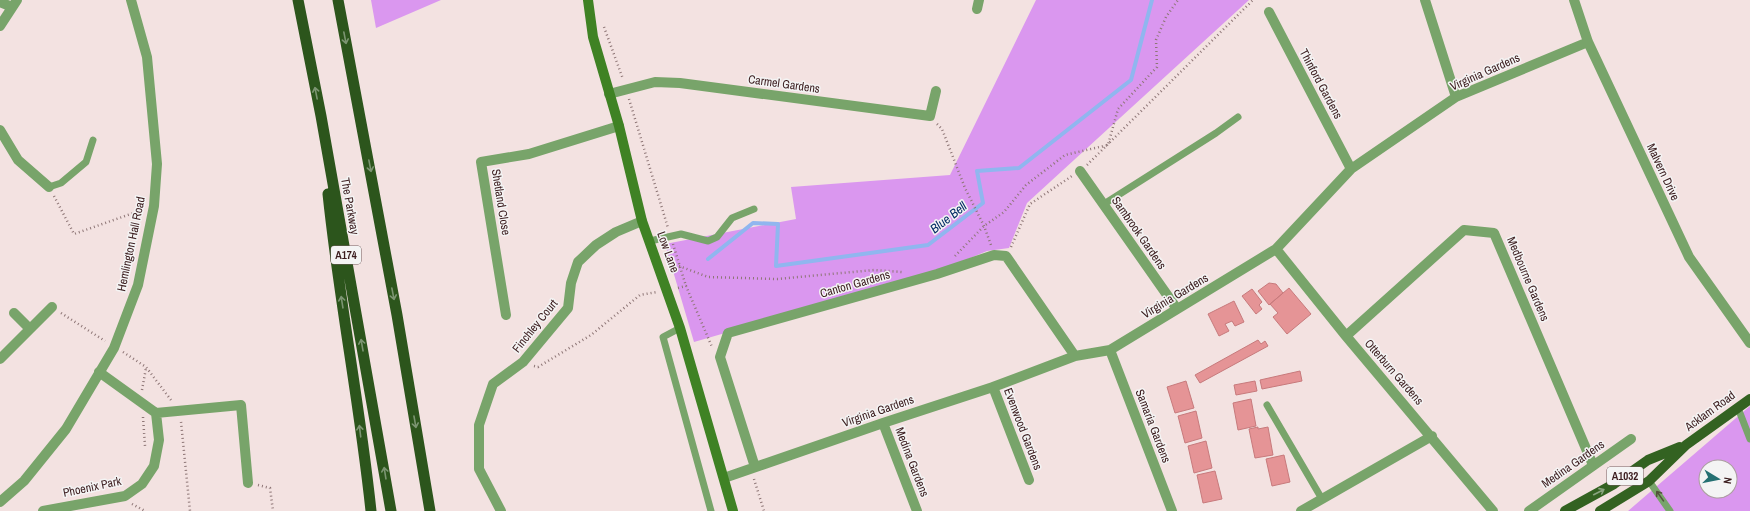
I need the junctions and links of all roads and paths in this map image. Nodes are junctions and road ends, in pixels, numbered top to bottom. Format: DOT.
graph roads {
  1 [pos="131,0"];
  2 [pos="298,0"];
  3 [pos="338,0"];
  4 [pos="588,0"];
  5 [pos="1178,0"];
  6 [pos="1252,0"];
  7 [pos="1425,0"];
  8 [pos="1574,0"];
  9 [pos="0,2"];
  10 [pos="14,3"];
  11 [pos="1268,12"];
  12 [pos="603,22"];
  13 [pos="0,26"];
  14 [pos="1588,42"];
  15 [pos="626,89"];
  16 [pos="936,91"];
  17 [pos="610,94"];
  18 [pos="1456,97"];
  19 [pos="321,116"];
  20 [pos="930,116"];
  21 [pos="1238,117"];
  22 [pos="619,126"];
  23 [pos="0,130"];
  24 [pos="94,140"];
  25 [pos="1108,145"];
  26 [pos="1351,169"];
  27 [pos="1080,171"];
  28 [pos="49,187"];
  29 [pos="1104,204"];
  30 [pos="154,206"];
  31 [pos="754,209"];
  32 [pos="642,221"];
  33 [pos="984,226"];
  34 [pos="670,236"];
  35 [pos="650,241"];
  36 [pos="1276,249"];
  37 [pos="994,255"];
  38 [pos="1006,256"];
  39 [pos="953,258"];
  40 [pos="679,266"];
  41 [pos="906,272"];
  42 [pos="686,286"];
  43 [pos="668,291"];
  44 [pos="52,307"];
  45 [pos="1177,309"];
  46 [pos="14,313"];
  47 [pos="506,315"];
  48 [pos="30,328"];
  49 [pos="680,328"];
  50 [pos="1346,336"];
  51 [pos="1750,344"];
  52 [pos="1110,350"];
  53 [pos="1075,356"];
  54 [pos="720,357"];
  55 [pos="0,359"];
  56 [pos="523,362"];
  57 [pos="99,372"];
  58 [pos="993,387"];
  59 [pos="1750,399"];
  60 [pos="1266,405"];
  61 [pos="1738,408"];
  62 [pos="156,413"];
  63 [pos="883,423"];
  64 [pos="1432,436"];
  65 [pos="1632,439"];
  66 [pos="1750,440"];
  67 [pos="1686,445"];
  68 [pos="1593,465"];
  69 [pos="753,468"];
  70 [pos="724,478"];
  71 [pos="1029,480"];
  72 [pos="1649,481"];
  73 [pos="248,483"];
  74 [pos="1322,499"];
  75 [pos="0,502"];
  76 [pos="44,511"];
  77 [pos="273,511"];
  78 [pos="371,511"];
  79 [pos="391,511"];
  80 [pos="430,511"];
  81 [pos="501,511"];
  82 [pos="712,511"];
  83 [pos="733,511"];
  84 [pos="764,511"];
  85 [pos="917,511"];
  86 [pos="1172,511"];
  87 [pos="1301,511"];
  88 [pos="1493,511"];
  89 [pos="1529,511"];
  90 [pos="1565,511"];
  91 [pos="1600,511"];
  92 [pos="1670,511"];
  1 -- 30 [label="street, Hemlington Hall Road"];
  19 -- 2 [label="highway, The Parkway / A174, one-way"];
  3 -- 80 [label="highway, one-way"];
  4 -- 17 [label="main road, Low Lane"];
  5 -- 25 [label="path"];
  6 -- 25 [label="path"];
  7 -- 18 [label="street"];
  8 -- 14 [label="street, Malvern Drive"];
  9 -- 10 [label="street"];
  10 -- 13 [label="street"];
  11 -- 26 [label="street, Thinford Gardens"];
  12 -- 15 [label="path"];
  14 -- 18 [label="street, Virginia Gardens"];
  14 -- 51 [label="street, Malvern Drive"];
  15 -- 17 [label="street, Carmel Gardens"];
  15 -- 20 [label="street, Carmel Gardens"];
  15 -- 34 [label="path"];
  16 -- 20 [label="street"];
  17 -- 22 [label="main road, Low Lane"];
  18 -- 26 [label="street, Virginia Gardens"];
  78 -- 19 [label="highway, A174, one-way"];
  79 -- 19 [label="highway, The Parkway / A174, one-way"];
  20 -- 33 [label="path"];
  21 -- 29 [label="lane"];
  22 -- 32 [label="main road, Low Lane"];
  22 -- 47 [label="street, Shetland Close"];
  23 -- 28 [label="street"];
  24 -- 28 [label="lane"];
  25 -- 27 [label="path"];
  25 -- 33 [label="path"];
  26 -- 36 [label="street, Virginia Gardens"];
  27 -- 29 [label="street, Sambrook Gardens"];
  27 -- 38 [label="path"];
  28 -- 30 [label="path"];
  29 -- 45 [label="street, Sambrook Gardens"];
  30 -- 57 [label="street, Hemlington Hall Road"];
  31 -- 34 [label="lane"];
  32 -- 35 [label="main road, Low Lane"];
  32 -- 56 [label="street, Finchley Court"];
  33 -- 37 [label="path"];
  33 -- 39 [label="path"];
  34 -- 35 [label="lane"];
  34 -- 40 [label="path"];
  35 -- 43 [label="main road, Low Lane"];
  36 -- 45 [label="street, Virginia Gardens"];
  36 -- 50 [label="street, Otterburn Gardens"];
  37 -- 38 [label="street, Canton Gardens"];
  37 -- 54 [label="street, Canton Gardens"];
  38 -- 53 [label="street"];
  40 -- 41 [label="path"];
  40 -- 42 [label="path"];
  42 -- 43 [label="path"];
  42 -- 54 [label="path"];
  43 -- 49 [label="main road, Low Lane"];
  43 -- 56 [label="path"];
  44 -- 48 [label="street"];
  45 -- 52 [label="street, Virginia Gardens"];
  46 -- 48 [label="street"];
  48 -- 55 [label="street"];
  49 -- 70 [label="main road, Low Lane"];
  49 -- 82 [label="lane"];
  50 -- 64 [label="street, Otterburn Gardens"];
  50 -- 68 [label="street, Medbourne Gardens"];
  52 -- 53 [label="street, Virginia Gardens"];
  52 -- 86 [label="street, Samaria Gardens"];
  53 -- 58 [label="street, Virginia Gardens"];
  54 -- 69 [label="street"];
  56 -- 81 [label="street, Finchley Court"];
  57 -- 62 [label="street"];
  57 -- 75 [label="street, Hemlington Hall Road"];
  58 -- 63 [label="street, Virginia Gardens"];
  58 -- 71 [label="street, Evenwood Gardens"];
  59 -- 61 [label="main road, Acklam Road / A1032"];
  60 -- 74 [label="lane"];
  61 -- 66 [label="lane"];
  61 -- 67 [label="main road, Acklam Road / A1032"];
  62 -- 73 [label="street"];
  62 -- 76 [label="street, Phoenix Park"];
  63 -- 69 [label="street, Virginia Gardens"];
  63 -- 85 [label="street, Medina Gardens"];
  64 -- 74 [label="street"];
  64 -- 88 [label="street, Otterburn Gardens"];
  65 -- 68 [label="street, Medina Gardens"];
  67 -- 72 [label="main road, Acklam Road / A1032"];
  90 -- 67 [label="main road, Acklam Road / A1032, one-way"];
  68 -- 89 [label="street, Medina Gardens"];
  69 -- 70 [label="street, Virginia Gardens"];
  69 -- 84 [label="path"];
  70 -- 83 [label="main road, Low Lane"];
  72 -- 91 [label="main road, Acklam Road / A1032"];
  92 -- 72 [label="lane, one-way"];
  73 -- 77 [label="path"];
  74 -- 87 [label="street"];
}
